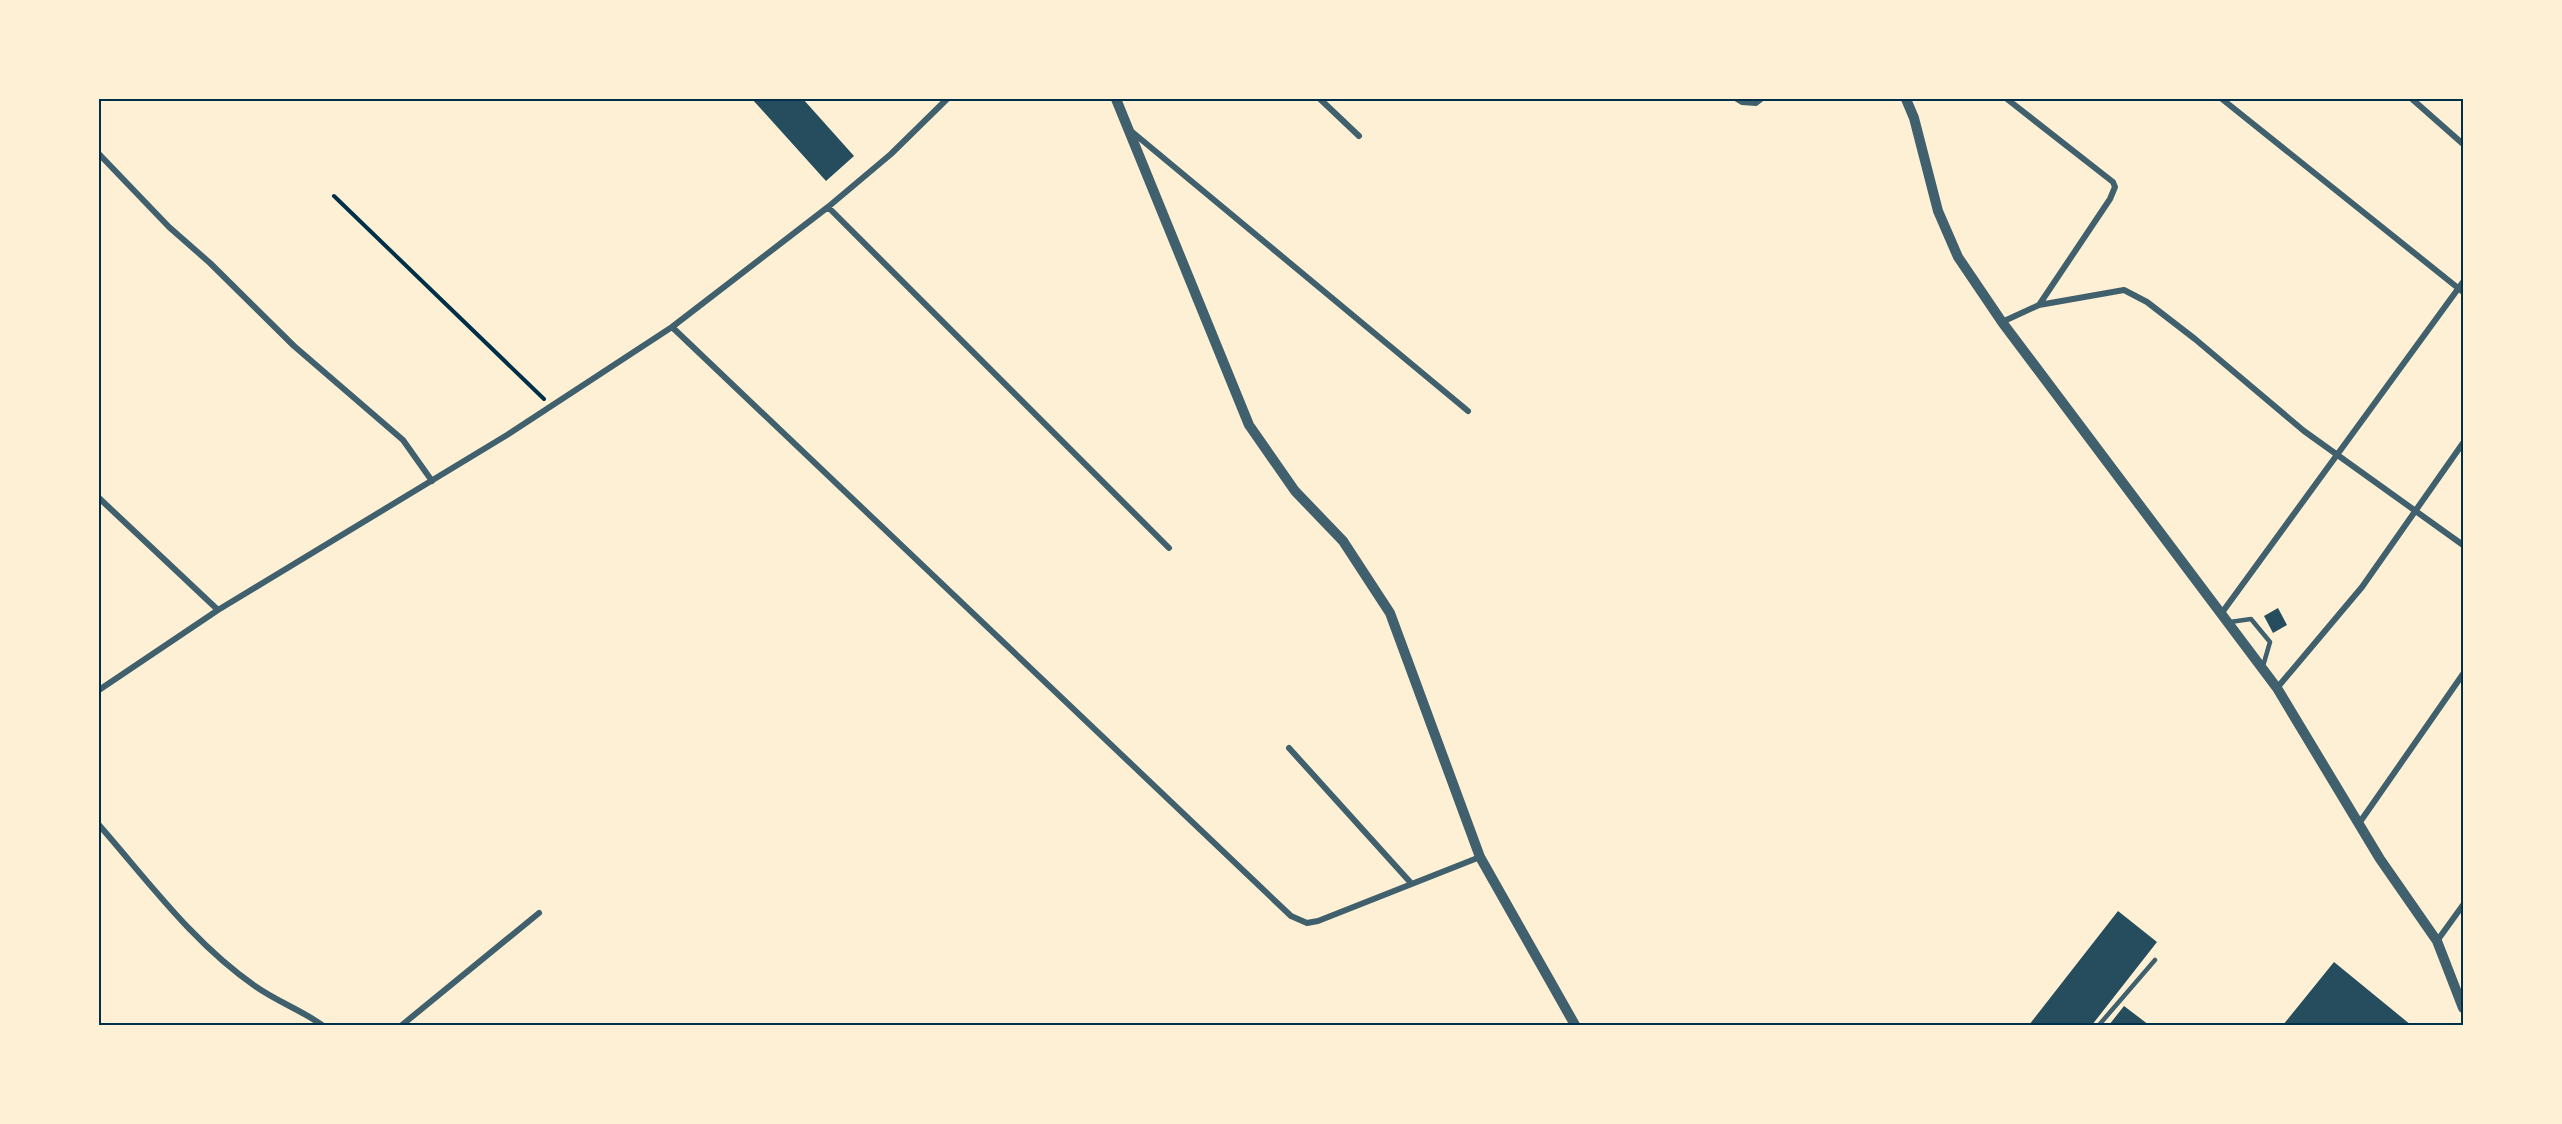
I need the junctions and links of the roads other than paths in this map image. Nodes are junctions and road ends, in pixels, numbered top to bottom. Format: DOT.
graph roads {
  1 [pos="947,99"];
  2 [pos="1116,99"];
  3 [pos="1320,99"];
  4 [pos="1737,99"];
  5 [pos="1761,99"];
  6 [pos="1906,99"];
  7 [pos="2007,99"];
  8 [pos="2222,99"];
  9 [pos="2412,99"];
  10 [pos="1127,128"];
  11 [pos="1359,136"];
  12 [pos="2463,144"];
  13 [pos="99,154"];
  14 [pos="828,207"];
  15 [pos="2463,282"];
  16 [pos="2460,290"];
  17 [pos="2039,305"];
  18 [pos="2002,322"];
  19 [pos="672,327"];
  20 [pos="1468,411"];
  21 [pos="2463,443"];
  22 [pos="2337,456"];
  23 [pos="432,481"];
  24 [pos="99,498"];
  25 [pos="2416,512"];
  26 [pos="2463,545"];
  27 [pos="1169,548"];
  28 [pos="218,610"];
  29 [pos="2224,618"];
  30 [pos="2263,669"];
  31 [pos="2463,674"];
  32 [pos="2277,688"];
  33 [pos="99,690"];
  34 [pos="1289,748"];
  35 [pos="2360,822"];
  36 [pos="99,825"];
  37 [pos="1480,857"];
  38 [pos="1411,883"];
  39 [pos="2463,905"];
  40 [pos="539,913"];
  41 [pos="2455,916"];
  42 [pos="2463,919"];
  43 [pos="2437,941"];
  44 [pos="2155,960"];
  45 [pos="2463,1008"];
  46 [pos="322,1025"];
  47 [pos="402,1025"];
  48 [pos="1575,1025"];
  49 [pos="2099,1025"];
  1 -- 14 [label="street"];
  2 -- 10 [label="street"];
  3 -- 11 [label="street"];
  4 -- 5 [label="street"];
  6 -- 18 [label="street"];
  7 -- 17 [label="street"];
  8 -- 16 [label="street"];
  9 -- 12 [label="street"];
  10 -- 20 [label="street"];
  10 -- 37 [label="street"];
  13 -- 23 [label="street"];
  14 -- 19 [label="street"];
  14 -- 27 [label="street"];
  15 -- 16 [label="street"];
  16 -- 22 [label="street"];
  17 -- 18 [label="street"];
  17 -- 22 [label="street"];
  18 -- 29 [label="street"];
  19 -- 23 [label="street"];
  19 -- 38 [label="street"];
  21 -- 25 [label="street"];
  22 -- 25 [label="street"];
  22 -- 29 [label="street"];
  23 -- 28 [label="street"];
  24 -- 28 [label="street"];
  25 -- 26 [label="street"];
  25 -- 32 [label="street"];
  28 -- 33 [label="street"];
  29 -- 30 [label="street"];
  29 -- 30 [label="lane"];
  30 -- 32 [label="street"];
  31 -- 35 [label="street"];
  32 -- 35 [label="street"];
  34 -- 38 [label="street"];
  35 -- 43 [label="street"];
  36 -- 46 [label="street"];
  37 -- 38 [label="street"];
  37 -- 48 [label="street"];
  39 -- 41 [label="street"];
  40 -- 47 [label="street"];
  41 -- 42 [label="street"];
  41 -- 43 [label="street"];
  43 -- 45 [label="street"];
  44 -- 49 [label="lane"];
}
